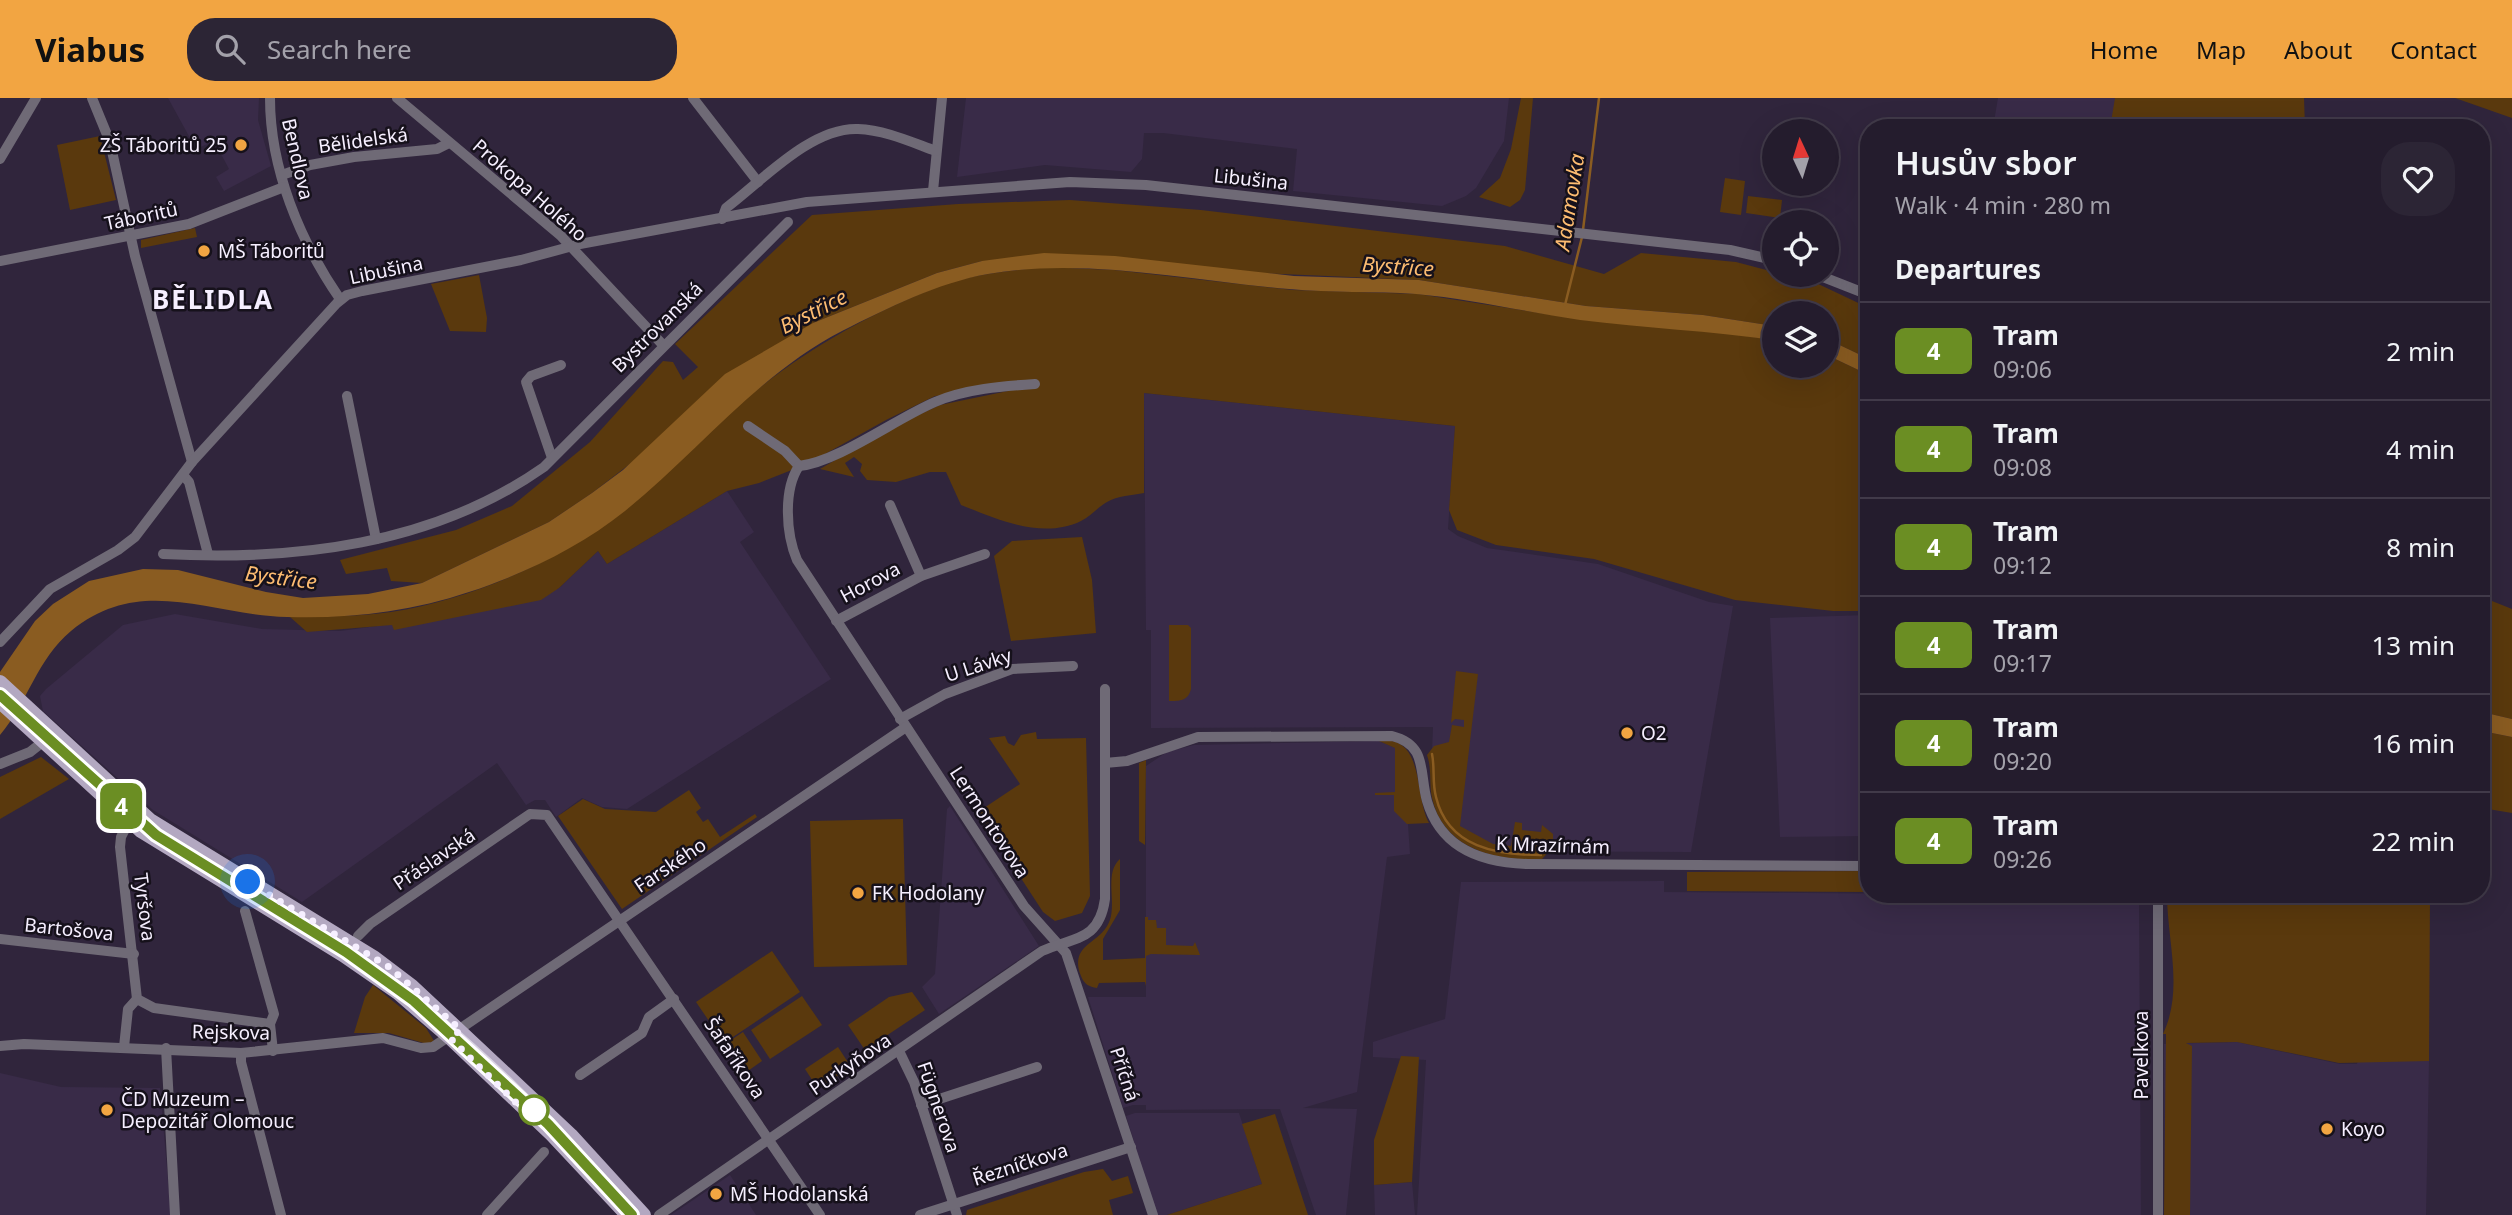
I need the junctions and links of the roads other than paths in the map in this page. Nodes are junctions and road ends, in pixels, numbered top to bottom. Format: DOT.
graph roads {
  1 [pos="36,98"];
  2 [pos="92,98"];
  3 [pos="270,98"];
  4 [pos="397,98"];
  5 [pos="693,98"];
  6 [pos="942,98"];
  7 [pos="449,143"];
  8 [pos="936,151"];
  9 [pos="0,159"];
  10 [pos="282,175"];
  11 [pos="758,182"];
  12 [pos="284,187"];
  13 [pos="933,191"];
  14 [pos="722,219"];
  15 [pos="788,222"];
  16 [pos="133,237"];
  17 [pos="571,247"];
  18 [pos="1762,257"];
  19 [pos="0,261"];
  20 [pos="1839,283"];
  21 [pos="1860,291"];
  22 [pos="340,299"];
  23 [pos="663,345"];
  24 [pos="561,365"];
  25 [pos="1035,384"];
  26 [pos="346,396"];
  27 [pos="748,426"];
  28 [pos="552,458"];
  29 [pos="192,462"];
  30 [pos="799,466"];
  31 [pos="183,475"];
  32 [pos="890,505"];
  33 [pos="376,539"];
  34 [pos="163,554"];
  35 [pos="985,554"];
  36 [pos="208,555"];
  37 [pos="921,576"];
  38 [pos="836,621"];
  39 [pos="0,642"];
  40 [pos="1073,666"];
  41 [pos="0,682"];
  42 [pos="1105,689"];
  43 [pos="0,702"];
  44 [pos="34,723"];
  45 [pos="903,723"];
  46 [pos="49,737"];
  47 [pos="1105,763"];
  48 [pos="0,764"];
  49 [pos="531,813"];
  50 [pos="133,815"];
  51 [pos="1860,866"];
  52 [pos="2158,903"];
  53 [pos="245,911"];
  54 [pos="620,920"];
  55 [pos="358,936"];
  56 [pos="0,939"];
  57 [pos="1062,945"];
  58 [pos="134,954"];
  59 [pos="137,999"];
  60 [pos="674,999"];
  61 [pos="270,1024"];
  62 [pos="456,1034"];
  63 [pos="0,1046"];
  64 [pos="124,1047"];
  65 [pos="166,1048"];
  66 [pos="274,1051"];
  67 [pos="899,1051"];
  68 [pos="241,1053"];
  69 [pos="1037,1067"];
  70 [pos="580,1075"];
  71 [pos="921,1105"];
  72 [pos="769,1140"];
  73 [pos="1131,1147"];
  74 [pos="544,1152"];
  75 [pos="955,1210"];
  76 [pos="175,1215"];
  77 [pos="281,1215"];
  78 [pos="487,1215"];
  79 [pos="627,1215"];
  80 [pos="644,1215"];
  81 [pos="659,1215"];
  82 [pos="820,1215"];
  83 [pos="920,1215"];
  84 [pos="1153,1215"];
  85 [pos="2158,1215"];
  1 -- 9 [label="street"];
  2 -- 16 [label="street"];
  3 -- 10 [label="street, Bendlova"];
  4 -- 7 [label="street, Prokopa Holého"];
  5 -- 11 [label="street"];
  6 -- 8 [label="street"];
  7 -- 10 [label="street, Bělidelská"];
  7 -- 17 [label="street, Prokopa Holého"];
  8 -- 11 [label="street"];
  8 -- 13 [label="street"];
  10 -- 12 [label="street, Bendlova"];
  11 -- 14 [label="street"];
  12 -- 16 [label="street, Táboritů"];
  12 -- 22 [label="street, Bendlova"];
  13 -- 14 [label="street, Libušina"];
  13 -- 18 [label="street, Libušina"];
  14 -- 17 [label="street, Libušina"];
  15 -- 23 [label="street, Bystrovanská"];
  16 -- 19 [label="street, Táboritů"];
  16 -- 29 [label="street"];
  17 -- 22 [label="street, Libušina"];
  17 -- 23 [label="street, Prokopa Holého"];
  20 -- 21 [label="street"];
  22 -- 29 [label="street, Libušina"];
  23 -- 28 [label="street, Bystrovanská"];
  24 -- 28 [label="street"];
  25 -- 30 [label="street"];
  26 -- 33 [label="street"];
  27 -- 30 [label="street"];
  28 -- 33 [label="street, Bystrovanská"];
  29 -- 31 [label="street, Libušina"];
  30 -- 38 [label="street, Lermontovova"];
  31 -- 36 [label="street"];
  31 -- 39 [label="street, Libušina"];
  32 -- 37 [label="street, Horova"];
  33 -- 36 [label="street, Bystrovanská"];
  34 -- 36 [label="street, Bystrovanská"];
  35 -- 37 [label="street, Horova"];
  37 -- 38 [label="street, Horova"];
  38 -- 45 [label="street, Lermontovova"];
  40 -- 45 [label="street, U Lávky"];
  41 -- 44 [label="main road"];
  42 -- 47 [label="street"];
  43 -- 44 [label="main road"];
  44 -- 46 [label="main road"];
  45 -- 54 [label="street, Farského"];
  45 -- 57 [label="street, Lermontovova"];
  46 -- 48 [label="street"];
  46 -- 50 [label="main road"];
  47 -- 51 [label="street, K Mrazírnám"];
  47 -- 57 [label="street"];
  49 -- 54 [label="street, Šafaříkova"];
  49 -- 55 [label="street, Přáslavská"];
  50 -- 58 [label="street, Tyršova"];
  50 -- 62 [label="main road"];
  52 -- 85 [label="street, Pavelkova"];
  53 -- 61 [label="street"];
  54 -- 60 [label="street, Šafaříkova"];
  54 -- 62 [label="street, Farského"];
  56 -- 58 [label="street, Bartošova"];
  57 -- 67 [label="street, Purkyňova"];
  57 -- 73 [label="street, Příčná"];
  58 -- 59 [label="street, Tyršova"];
  59 -- 61 [label="street"];
  59 -- 64 [label="street, Tyršova"];
  60 -- 70 [label="street"];
  60 -- 72 [label="street, Šafaříkova"];
  61 -- 66 [label="street"];
  62 -- 66 [label="street, Rejskova"];
  62 -- 79 [label="main road"];
  62 -- 80 [label="main road"];
  63 -- 64 [label="street, Rejskova"];
  64 -- 65 [label="street, Rejskova"];
  65 -- 68 [label="street, Rejskova"];
  65 -- 76 [label="street"];
  66 -- 68 [label="street, Rejskova"];
  67 -- 71 [label="street, Fügnerova"];
  67 -- 72 [label="street, Purkyňova"];
  68 -- 77 [label="street"];
  69 -- 71 [label="street"];
  71 -- 75 [label="street, Fügnerova"];
  72 -- 81 [label="street, Purkyňova"];
  72 -- 82 [label="street, Šafaříkova"];
  73 -- 75 [label="street, Řezníčkova"];
  73 -- 84 [label="street, Příčná"];
  74 -- 78 [label="street"];
  75 -- 83 [label="street, Řezníčkova"];
}
